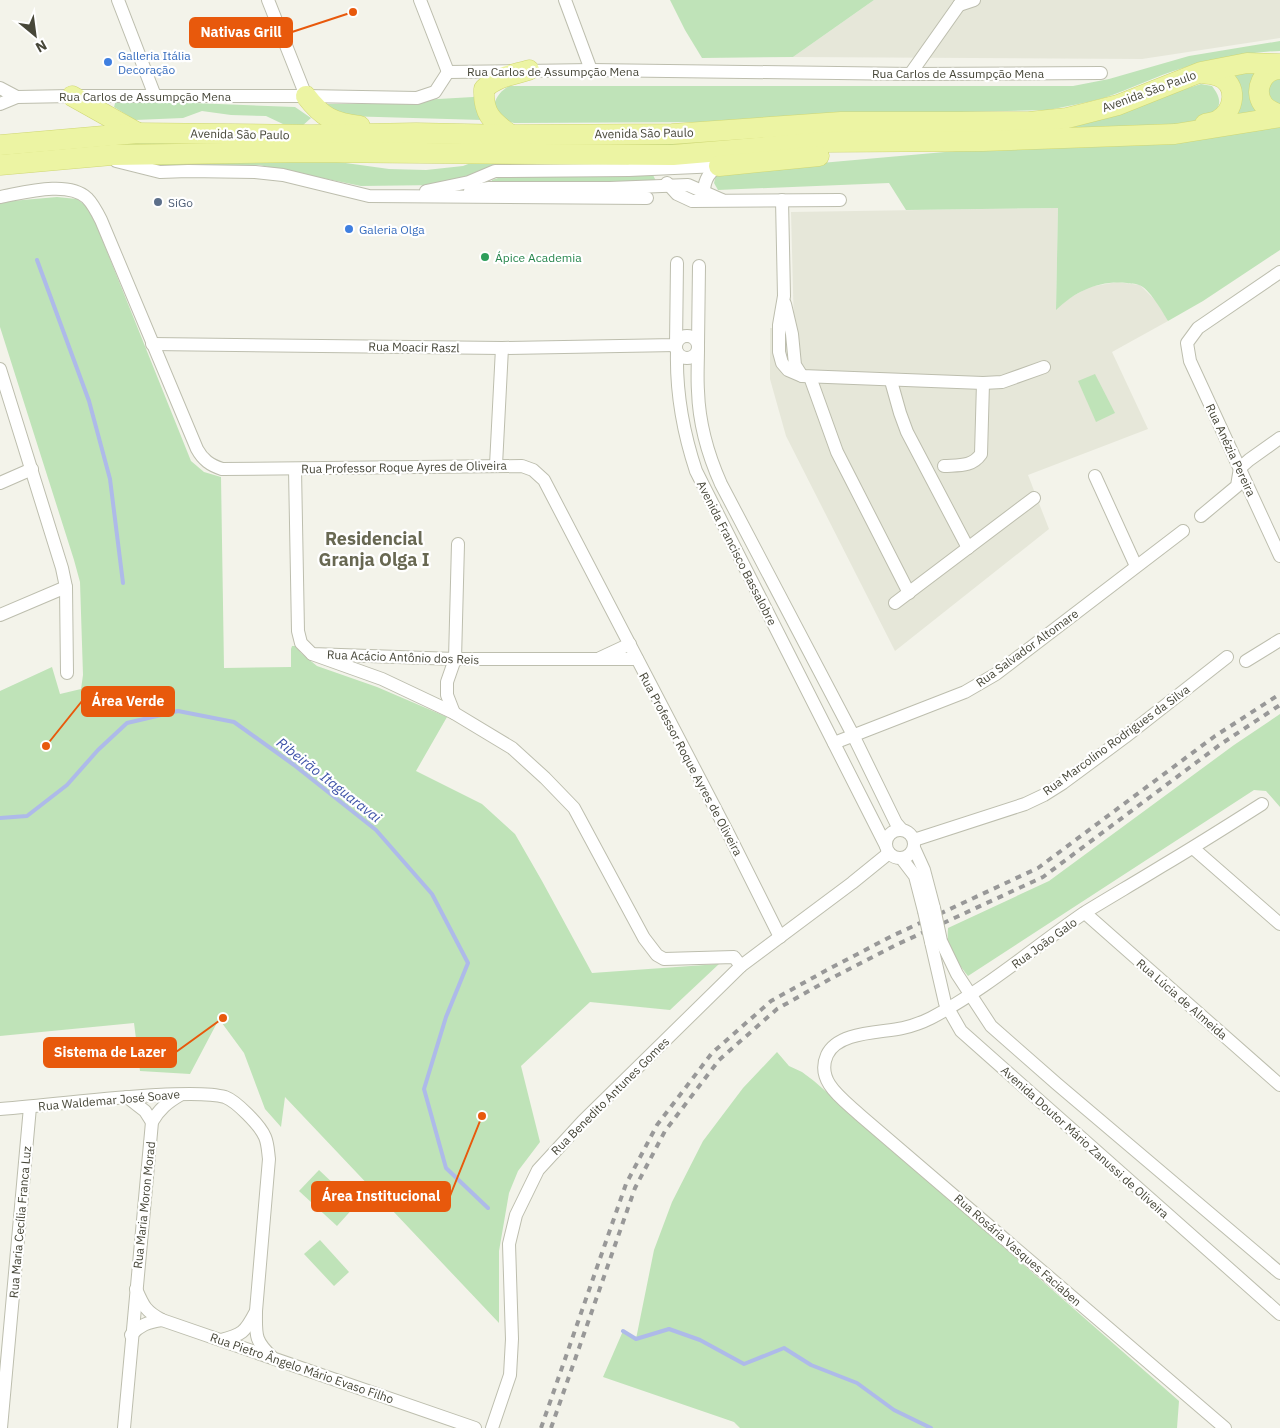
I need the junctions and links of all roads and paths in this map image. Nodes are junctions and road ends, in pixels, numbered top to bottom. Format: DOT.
graph roads {
  1 [pos="118,0"];
  2 [pos="268,0"];
  3 [pos="420,0"];
  4 [pos="565,0"];
  5 [pos="974,0"];
  6 [pos="961,2"];
  7 [pos="1280,64"];
  8 [pos="1280,69"];
  9 [pos="529,70"];
  10 [pos="591,70"];
  11 [pos="448,72"];
  12 [pos="1201,72"];
  13 [pos="911,73"];
  14 [pos="1101,73"];
  15 [pos="1,88"];
  16 [pos="72,96"];
  17 [pos="155,96"];
  18 [pos="306,96"];
  19 [pos="17,97"];
  20 [pos="0,104"];
  21 [pos="1280,116"];
  22 [pos="138,133"];
  23 [pos="416,133"];
  24 [pos="1175,134"];
  25 [pos="510,135"];
  26 [pos="983,141"];
  27 [pos="0,145"];
  28 [pos="66,158"];
  29 [pos="4,162"];
  30 [pos="719,166"];
  31 [pos="629,170"];
  32 [pos="669,186"];
  33 [pos="369,196"];
  34 [pos="703,196"];
  35 [pos="0,197"];
  36 [pos="460,197"];
  37 [pos="647,198"];
  38 [pos="782,200"];
  39 [pos="840,200"];
  40 [pos="677,263"];
  41 [pos="699,266"];
  42 [pos="1280,272"];
  43 [pos="152,344"];
  44 [pos="698,346"];
  45 [pos="502,348"];
  46 [pos="677,348"];
  47 [pos="1044,366"];
  48 [pos="0,370"];
  49 [pos="806,377"];
  50 [pos="891,381"];
  51 [pos="983,383"];
  52 [pos="1280,438"];
  53 [pos="496,465"];
  54 [pos="944,466"];
  55 [pos="1240,468"];
  56 [pos="32,469"];
  57 [pos="295,469"];
  58 [pos="1095,476"];
  59 [pos="0,484"];
  60 [pos="1034,498"];
  61 [pos="1201,516"];
  62 [pos="1183,531"];
  63 [pos="458,544"];
  64 [pos="968,548"];
  65 [pos="1280,556"];
  66 [pos="1136,566"];
  67 [pos="66,587"];
  68 [pos="909,593"];
  69 [pos="895,603"];
  70 [pos="0,615"];
  71 [pos="1280,640"];
  72 [pos="630,644"];
  73 [pos="312,654"];
  74 [pos="1227,657"];
  75 [pos="455,659"];
  76 [pos="637,659"];
  77 [pos="595,660"];
  78 [pos="1246,662"];
  79 [pos="67,673"];
  80 [pos="454,713"];
  81 [pos="853,735"];
  82 [pos="834,743"];
  83 [pos="1262,804"];
  84 [pos="902,830"];
  85 [pos="914,844"];
  86 [pos="1193,848"];
  87 [pos="887,850"];
  88 [pos="902,859"];
  89 [pos="929,909"];
  90 [pos="1085,913"];
  91 [pos="1280,924"];
  92 [pos="780,937"];
  93 [pos="936,942"];
  94 [pos="741,966"];
  95 [pos="970,995"];
  96 [pos="948,1009"];
  97 [pos="825,1064"];
  98 [pos="1280,1085"];
  99 [pos="182,1094"];
  100 [pos="127,1097"];
  101 [pos="30,1107"];
  102 [pos="0,1109"];
  103 [pos="152,1122"];
  104 [pos="1280,1273"];
  105 [pos="136,1289"];
  106 [pos="256,1311"];
  107 [pos="1280,1314"];
  108 [pos="162,1320"];
  109 [pos="132,1335"];
  110 [pos="221,1340"];
  111 [pos="272,1358"];
  112 [pos="1,1428"];
  113 [pos="124,1428"];
  114 [pos="476,1428"];
  115 [pos="492,1428"];
  116 [pos="1225,1428"];
  1 -- 17 [label="street"];
  2 -- 18 [label="street"];
  3 -- 11 [label="street"];
  4 -- 10 [label="street"];
  5 -- 6 [label="street"];
  6 -- 13 [label="street"];
  7 -- 12 [label="main road, Avenida São Paulo"];
  8 -- 21 [label="main road"];
  9 -- 10 [label="street, Rua Carlos de Assumpção Mena"];
  9 -- 11 [label="street, Rua Carlos de Assumpção Mena"];
  9 -- 25 [label="main road"];
  10 -- 13 [label="street, Rua Carlos de Assumpção Mena"];
  11 -- 18 [label="street, Rua Carlos de Assumpção Mena"];
  12 -- 24 [label="main road"];
  12 -- 25 [label="main road, Avenida São Paulo"];
  13 -- 14 [label="street, Rua Carlos de Assumpção Mena"];
  15 -- 19 [label="street"];
  16 -- 17 [label="street, Rua Carlos de Assumpção Mena"];
  16 -- 19 [label="street, Rua Carlos de Assumpção Mena"];
  16 -- 22 [label="main road"];
  17 -- 18 [label="street, Rua Carlos de Assumpção Mena"];
  18 -- 23 [label="main road"];
  19 -- 20 [label="street"];
  21 -- 24 [label="main road, Avenida São Paulo"];
  22 -- 23 [label="main road, Avenida São Paulo"];
  22 -- 27 [label="main road, Avenida São Paulo"];
  23 -- 25 [label="main road, Avenida São Paulo"];
  24 -- 26 [label="main road, Avenida São Paulo"];
  26 -- 28 [label="main road, Avenida São Paulo"];
  26 -- 30 [label="main road"];
  28 -- 29 [label="main road, Avenida São Paulo"];
  28 -- 33 [label="street"];
  30 -- 31 [label="street"];
  30 -- 34 [label="street"];
  31 -- 32 [label="street"];
  31 -- 33 [label="street"];
  32 -- 34 [label="street"];
  32 -- 36 [label="street"];
  33 -- 36 [label="street"];
  34 -- 38 [label="street"];
  35 -- 43 [label="street, Rua Professor Roque Ayres de Oliveira"];
  36 -- 37 [label="street"];
  38 -- 39 [label="street"];
  38 -- 49 [label="street"];
  40 -- 46 [label="street, Avenida Francisco Bassalobre"];
  41 -- 44 [label="street, Avenida Francisco Bassalobre"];
  42 -- 55 [label="street, Rua Anézia Pereira"];
  43 -- 45 [label="street, Rua Moacir Raszl"];
  43 -- 57 [label="street, Rua Professor Roque Ayres de Oliveira"];
  44 -- 46 [label="street, Rua Moacir Raszl"];
  44 -- 81 [label="street, Avenida Francisco Bassalobre"];
  45 -- 46 [label="street, Rua Moacir Raszl"];
  45 -- 53 [label="street"];
  46 -- 82 [label="street, Avenida Francisco Bassalobre"];
  47 -- 51 [label="street"];
  48 -- 56 [label="street"];
  49 -- 50 [label="street"];
  49 -- 68 [label="street"];
  50 -- 51 [label="street"];
  50 -- 64 [label="street"];
  51 -- 54 [label="street"];
  52 -- 55 [label="street"];
  53 -- 57 [label="street, Rua Professor Roque Ayres de Oliveira"];
  53 -- 72 [label="street, Rua Professor Roque Ayres de Oliveira"];
  55 -- 61 [label="street"];
  55 -- 65 [label="street, Rua Anézia Pereira"];
  56 -- 59 [label="street"];
  56 -- 67 [label="street"];
  57 -- 73 [label="street, Rua Acácio Antônio dos Reis"];
  58 -- 66 [label="street"];
  60 -- 64 [label="street"];
  62 -- 66 [label="street, Rua Salvador Altomare"];
  63 -- 75 [label="street"];
  64 -- 68 [label="street"];
  66 -- 81 [label="street, Rua Salvador Altomare"];
  67 -- 70 [label="street"];
  67 -- 79 [label="street"];
  68 -- 69 [label="street"];
  71 -- 78 [label="street"];
  72 -- 76 [label="street, Rua Professor Roque Ayres de Oliveira"];
  72 -- 77 [label="street, Rua Acácio Antônio dos Reis"];
  73 -- 75 [label="street, Rua Acácio Antônio dos Reis"];
  73 -- 80 [label="street"];
  74 -- 85 [label="street, Rua Marcolino Rodrigues da Silva"];
  75 -- 77 [label="street, Rua Acácio Antônio dos Reis"];
  75 -- 80 [label="street"];
  76 -- 77 [label="street, Rua Acácio Antônio dos Reis"];
  76 -- 92 [label="street, Rua Professor Roque Ayres de Oliveira"];
  80 -- 94 [label="street"];
  81 -- 82 [label="street"];
  81 -- 84 [label="street, Avenida Francisco Bassalobre"];
  82 -- 87 [label="street, Avenida Francisco Bassalobre"];
  83 -- 86 [label="street, Rua João Galo"];
  84 -- 85 [label="street"];
  84 -- 87 [label="street"];
  85 -- 88 [label="street"];
  85 -- 89 [label="street"];
  86 -- 90 [label="street, Rua João Galo"];
  86 -- 91 [label="street"];
  87 -- 88 [label="street"];
  87 -- 92 [label="street, Rua Benedito Antunes Gomes"];
  88 -- 89 [label="street"];
  89 -- 93 [label="street, bridge"];
  90 -- 95 [label="street, Rua João Galo"];
  90 -- 98 [label="street, Rua Lúcia de Almeida"];
  92 -- 94 [label="street, Rua Benedito Antunes Gomes"];
  93 -- 95 [label="street, Avenida Doutor Mário Zanussi de Oliveira"];
  93 -- 96 [label="street, Avenida Doutor Mário Zanussi de Oliveira"];
  94 -- 115 [label="street, Rua Benedito Antunes Gomes"];
  95 -- 96 [label="street, Rua João Galo"];
  95 -- 104 [label="street, Avenida Doutor Mário Zanussi de Oliveira"];
  96 -- 97 [label="street, Rua João Galo"];
  96 -- 107 [label="street, Avenida Doutor Mário Zanussi de Oliveira"];
  97 -- 116 [label="street, Rua Rosária Vasques Faciaben"];
  99 -- 100 [label="street, Rua Waldemar José Soave"];
  99 -- 103 [label="street"];
  99 -- 106 [label="street, Rua Waldemar José Soave"];
  100 -- 101 [label="street, Rua Waldemar José Soave"];
  100 -- 103 [label="street"];
  101 -- 102 [label="street, Rua Waldemar José Soave"];
  101 -- 112 [label="street, Rua Maria Cecília Franca Luz"];
  103 -- 105 [label="street, Rua Maria Moron Morad"];
  105 -- 108 [label="street"];
  105 -- 109 [label="street, Rua Maria Moron Morad"];
  106 -- 110 [label="street, Rua Waldemar José Soave"];
  106 -- 111 [label="street, Rua Waldemar José Soave"];
  108 -- 109 [label="street"];
  108 -- 110 [label="street, Rua Pietro Ângelo Mário Evaso Filho"];
  109 -- 113 [label="street, Rua Maria Moron Morad"];
  110 -- 111 [label="street, Rua Pietro Ângelo Mário Evaso Filho"];
  111 -- 114 [label="street, Rua Pietro Ângelo Mário Evaso Filho"];
}
